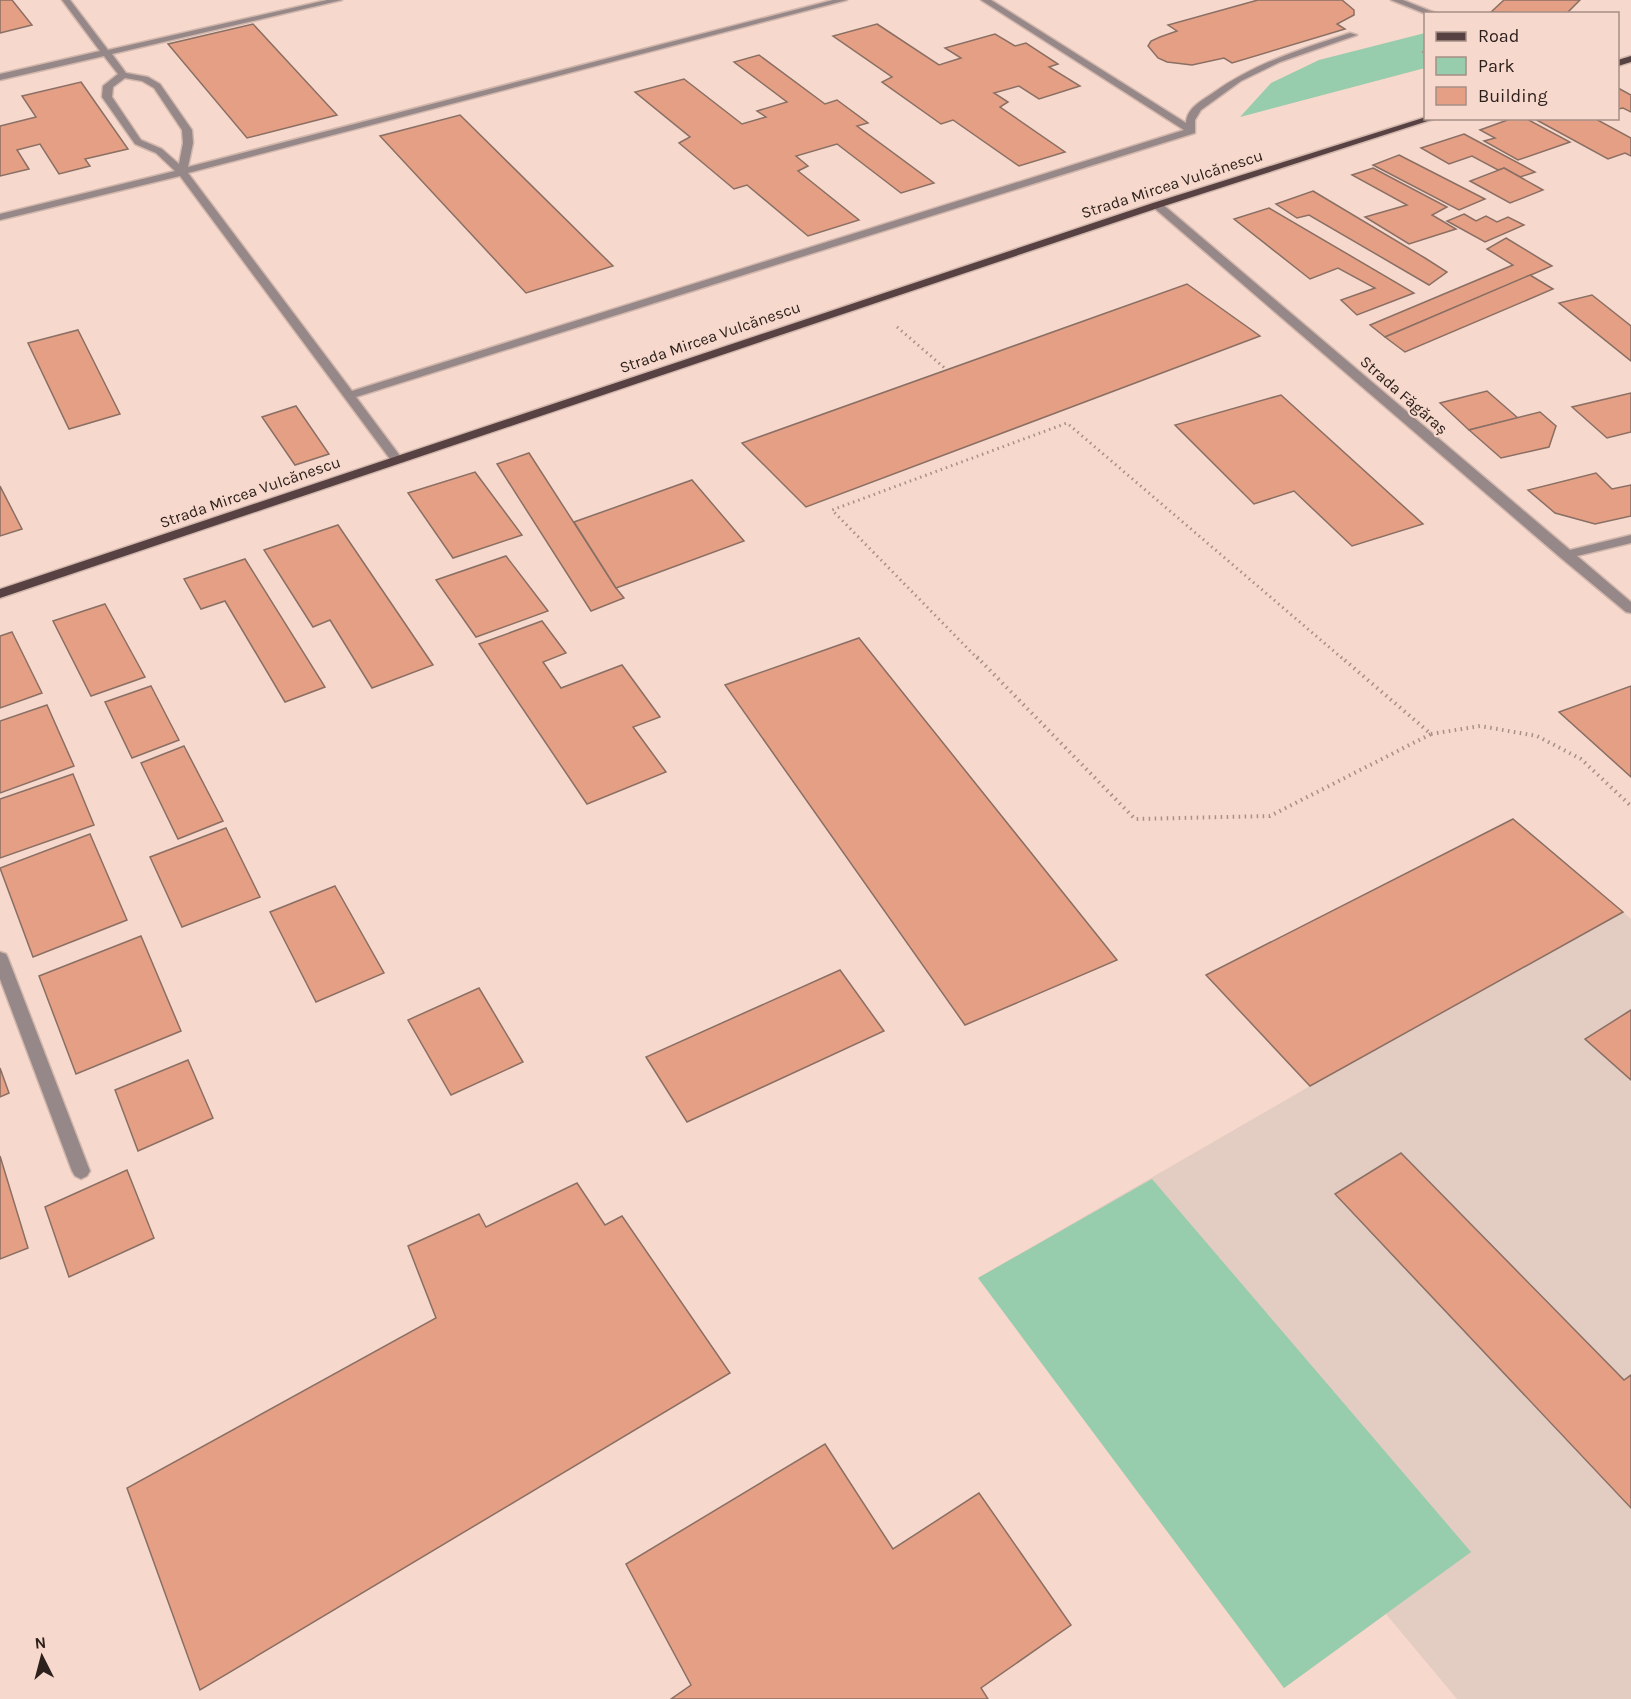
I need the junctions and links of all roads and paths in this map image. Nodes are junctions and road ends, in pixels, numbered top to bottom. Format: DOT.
graph roads {
  1 [pos="66,0"];
  2 [pos="338,0"];
  3 [pos="843,0"];
  4 [pos="985,0"];
  5 [pos="1395,0"];
  6 [pos="1428,12"];
  7 [pos="1353,35"];
  8 [pos="106,53"];
  9 [pos="123,75"];
  10 [pos="0,77"];
  11 [pos="1427,120"];
  12 [pos="1192,131"];
  13 [pos="182,172"];
  14 [pos="1156,205"];
  15 [pos="0,217"];
  16 [pos="867,302"];
  17 [pos="947,370"];
  18 [pos="349,396"];
  19 [pos="397,460"];
  20 [pos="1631,539"];
  21 [pos="1566,555"];
  22 [pos="0,594"];
  23 [pos="1631,609"];
  24 [pos="1431,734"];
  25 [pos="1631,806"];
  26 [pos="0,958"];
  27 [pos="81,1171"];
  1 -- 8 [label="street"];
  2 -- 8 [label="street"];
  3 -- 13 [label="street"];
  4 -- 12 [label="street"];
  5 -- 6 [label="street"];
  7 -- 12 [label="street"];
  8 -- 9 [label="street"];
  8 -- 10 [label="street"];
  9 -- 13 [label="street"];
  9 -- 13 [label="street"];
  11 -- 14 [label="main road, Strada Mircea Vulcănescu"];
  12 -- 18 [label="street"];
  13 -- 15 [label="street"];
  13 -- 18 [label="street"];
  14 -- 16 [label="main road, Strada Mircea Vulcănescu"];
  14 -- 21 [label="street, Strada Făgăraș"];
  16 -- 17 [label="path"];
  16 -- 19 [label="main road, Strada Mircea Vulcănescu"];
  18 -- 19 [label="street"];
  19 -- 22 [label="main road, Strada Mircea Vulcănescu"];
  20 -- 21 [label="street"];
  21 -- 23 [label="street, Strada Făgăraș"];
  24 -- 24 [label="path"];
  24 -- 25 [label="path"];
  26 -- 27 [label="street"];
}
